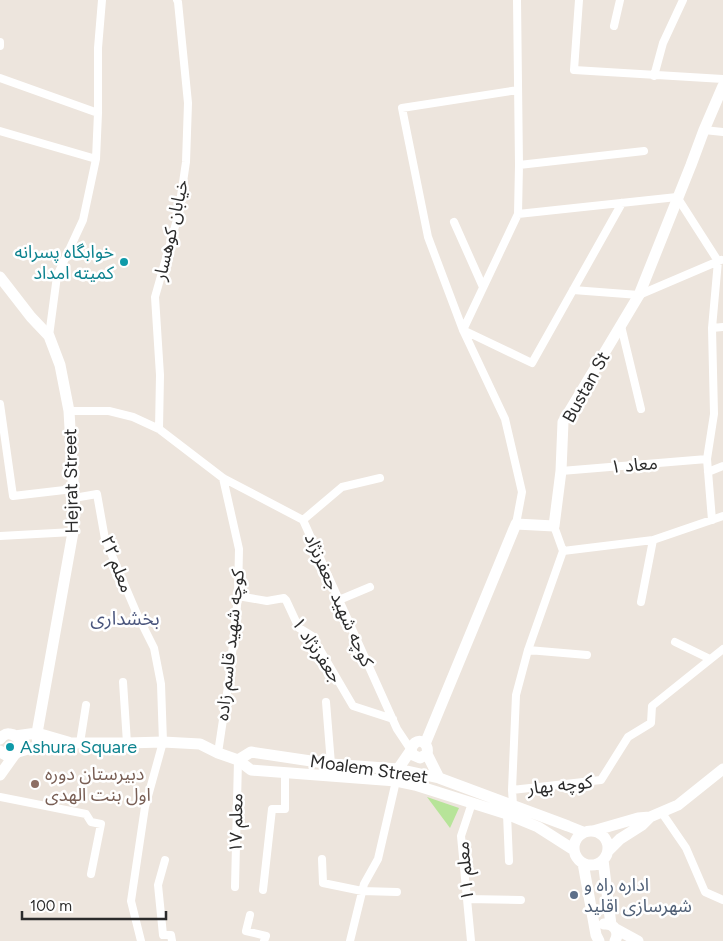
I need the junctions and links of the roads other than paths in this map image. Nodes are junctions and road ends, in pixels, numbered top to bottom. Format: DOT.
graph roads {
  1 [pos="102,0"];
  2 [pos="177,0"];
  3 [pos="518,0"];
  4 [pos="579,0"];
  5 [pos="620,0"];
  6 [pos="682,0"];
  7 [pos="614,26"];
  8 [pos="654,76"];
  9 [pos="0,78"];
  10 [pos="723,79"];
  11 [pos="723,86"];
  12 [pos="518,90"];
  13 [pos="98,113"];
  14 [pos="704,130"];
  15 [pos="0,131"];
  16 [pos="723,132"];
  17 [pos="644,151"];
  18 [pos="96,159"];
  19 [pos="519,165"];
  20 [pos="677,198"];
  21 [pos="622,203"];
  22 [pos="518,214"];
  23 [pos="454,222"];
  24 [pos="720,260"];
  25 [pos="0,277"];
  26 [pos="483,287"];
  27 [pos="572,290"];
  28 [pos="639,295"];
  29 [pos="621,326"];
  30 [pos="723,327"];
  31 [pos="712,328"];
  32 [pos="463,330"];
  33 [pos="49,336"];
  34 [pos="0,404"];
  35 [pos="641,409"];
  36 [pos="69,411"];
  37 [pos="723,412"];
  38 [pos="714,414"];
  39 [pos="159,430"];
  40 [pos="707,459"];
  41 [pos="723,466"];
  42 [pos="561,471"];
  43 [pos="708,472"];
  44 [pos="223,478"];
  45 [pos="380,478"];
  46 [pos="73,493"];
  47 [pos="723,516"];
  48 [pos="303,520"];
  49 [pos="712,520"];
  50 [pos="516,524"];
  51 [pos="554,526"];
  52 [pos="73,532"];
  53 [pos="0,536"];
  54 [pos="653,540"];
  55 [pos="563,551"];
  56 [pos="370,587"];
  57 [pos="238,596"];
  58 [pos="339,600"];
  59 [pos="641,602"];
  60 [pos="675,642"];
  61 [pos="723,649"];
  62 [pos="528,650"];
  63 [pos="587,655"];
  64 [pos="710,659"];
  65 [pos="123,682"];
  66 [pos="326,702"];
  67 [pos="86,705"];
  68 [pos="393,718"];
  69 [pos="37,732"];
  70 [pos="15,736"];
  71 [pos="0,738"];
  72 [pos="163,742"];
  73 [pos="76,743"];
  74 [pos="127,743"];
  75 [pos="38,746"];
  76 [pos="420,747"];
  77 [pos="0,751"];
  78 [pos="16,753"];
  79 [pos="218,753"];
  80 [pos="238,760"];
  81 [pos="331,764"];
  82 [pos="398,769"];
  83 [pos="723,769"];
  84 [pos="285,773"];
  85 [pos="0,775"];
  86 [pos="439,778"];
  87 [pos="396,781"];
  88 [pos="512,790"];
  89 [pos="0,797"];
  90 [pos="472,803"];
  91 [pos="510,810"];
  92 [pos="662,813"];
  93 [pos="650,817"];
  94 [pos="588,832"];
  95 [pos="574,850"];
  96 [pos="606,855"];
  97 [pos="322,859"];
  98 [pos="165,860"];
  99 [pos="509,861"];
  100 [pos="583,863"];
  101 [pos="91,874"];
  102 [pos="235,887"];
  103 [pos="263,890"];
  104 [pos="362,891"];
  105 [pos="397,892"];
  106 [pos="467,899"];
  107 [pos="521,900"];
  108 [pos="723,900"];
  109 [pos="250,915"];
  110 [pos="613,927"];
  111 [pos="597,938"];
  112 [pos="141,941"];
  113 [pos="172,941"];
  114 [pos="264,941"];
  115 [pos="350,941"];
  116 [pos="471,941"];
  117 [pos="616,941"];
  118 [pos="638,941"];
  1 -- 13 [label="street"];
  2 -- 39 [label="street, خیابان کوهسار"];
  3 -- 12 [label="street"];
  4 -- 8 [label="street"];
  5 -- 7 [label="street"];
  6 -- 8 [label="street"];
  8 -- 10 [label="street"];
  9 -- 13 [label="street"];
  11 -- 14 [label="street, Bustan St"];
  12 -- 19 [label="street"];
  12 -- 32 [label="street"];
  13 -- 18 [label="street"];
  14 -- 16 [label="street"];
  14 -- 20 [label="street, Bustan St"];
  15 -- 18 [label="street"];
  17 -- 19 [label="street"];
  18 -- 33 [label="street"];
  19 -- 22 [label="street"];
  20 -- 21 [label="street"];
  20 -- 24 [label="street"];
  20 -- 28 [label="street, Bustan St"];
  21 -- 22 [label="street"];
  21 -- 27 [label="street"];
  22 -- 26 [label="street"];
  23 -- 26 [label="street"];
  24 -- 28 [label="street"];
  24 -- 31 [label="street"];
  25 -- 33 [label="street, Hejrat Street"];
  26 -- 32 [label="street"];
  27 -- 28 [label="street"];
  27 -- 32 [label="street"];
  28 -- 29 [label="street, Bustan St"];
  29 -- 35 [label="street"];
  29 -- 42 [label="street, Bustan St"];
  30 -- 31 [label="street"];
  31 -- 38 [label="street"];
  32 -- 50 [label="street"];
  33 -- 36 [label="street, Hejrat Street"];
  34 -- 46 [label="street"];
  36 -- 39 [label="street, کوچه شهید جعفرنژاد"];
  36 -- 46 [label="street, Hejrat Street"];
  37 -- 38 [label="street"];
  38 -- 40 [label="street"];
  39 -- 44 [label="street, کوچه شهید جعفرنژاد"];
  40 -- 42 [label="street, معاد ۱"];
  40 -- 43 [label="street"];
  41 -- 43 [label="street"];
  42 -- 51 [label="street, Bustan St"];
  43 -- 49 [label="street"];
  44 -- 48 [label="street, کوچه شهید جعفرنژاد"];
  44 -- 57 [label="street, کوچه شهید قاسم زاده"];
  45 -- 48 [label="street"];
  46 -- 52 [label="street, Hejrat Street"];
  46 -- 72 [label="street, معلم ۲۲"];
  47 -- 49 [label="street"];
  48 -- 58 [label="street, کوچه شهید جعفرنژاد"];
  49 -- 54 [label="street"];
  50 -- 51 [label="street"];
  50 -- 76 [label="street"];
  51 -- 55 [label="street"];
  52 -- 53 [label="street"];
  52 -- 69 [label="street, Hejrat Street"];
  54 -- 55 [label="street"];
  54 -- 59 [label="street"];
  55 -- 62 [label="street"];
  56 -- 58 [label="street"];
  57 -- 68 [label="street, جعفرنژاد ۱"];
  57 -- 79 [label="street, کوچه شهید قاسم زاده"];
  58 -- 68 [label="street, کوچه شهید جعفرنژاد"];
  60 -- 64 [label="street"];
  61 -- 64 [label="street, کوچه بهار"];
  62 -- 63 [label="street"];
  62 -- 88 [label="street"];
  64 -- 88 [label="street, کوچه بهار"];
  65 -- 74 [label="street"];
  66 -- 81 [label="street"];
  67 -- 73 [label="street"];
  68 -- 76 [label="street, کوچه شهید جعفرنژاد"];
  69 -- 70 [label="street"];
  69 -- 73 [label="street"];
  69 -- 75 [label="street, Hejrat Street"];
  70 -- 71 [label="street"];
  70 -- 78 [label="street"];
  72 -- 74 [label="street, Moalem Street"];
  72 -- 79 [label="street, Moalem Street"];
  72 -- 112 [label="street"];
  73 -- 74 [label="street, Moalem Street"];
  73 -- 75 [label="street"];
  75 -- 78 [label="street"];
  76 -- 82 [label="street"];
  76 -- 86 [label="street"];
  77 -- 78 [label="street"];
  78 -- 85 [label="street"];
  79 -- 80 [label="street, Moalem Street"];
  80 -- 81 [label="street, Moalem Street"];
  80 -- 84 [label="street, Moalem Street"];
  80 -- 102 [label="street, معلم ۱۷"];
  81 -- 82 [label="street, Moalem Street"];
  82 -- 86 [label="street, Moalem Street"];
  83 -- 92 [label="street"];
  84 -- 87 [label="street, Moalem Street"];
  84 -- 103 [label="street"];
  86 -- 91 [label="street, Moalem Street"];
  87 -- 90 [label="street, Moalem Street"];
  87 -- 104 [label="street"];
  88 -- 91 [label="street"];
  89 -- 101 [label="street"];
  90 -- 91 [label="street, Moalem Street"];
  90 -- 106 [label="street, معلم ۱۱"];
  91 -- 94 [label="street, Moalem Street"];
  91 -- 95 [label="street, Moalem Street"];
  91 -- 99 [label="street"];
  92 -- 93 [label="street"];
  92 -- 108 [label="street"];
  93 -- 94 [label="street"];
  93 -- 96 [label="street"];
  94 -- 95 [label="street"];
  94 -- 96 [label="street"];
  95 -- 100 [label="street"];
  96 -- 100 [label="street"];
  96 -- 110 [label="street"];
  97 -- 104 [label="street"];
  98 -- 113 [label="street"];
  100 -- 111 [label="street"];
  104 -- 105 [label="street"];
  104 -- 115 [label="street"];
  106 -- 107 [label="street"];
  106 -- 116 [label="street, معلم ۱۱"];
  109 -- 114 [label="street"];
  110 -- 111 [label="street"];
  110 -- 117 [label="street"];
  110 -- 118 [label="street"];
}
